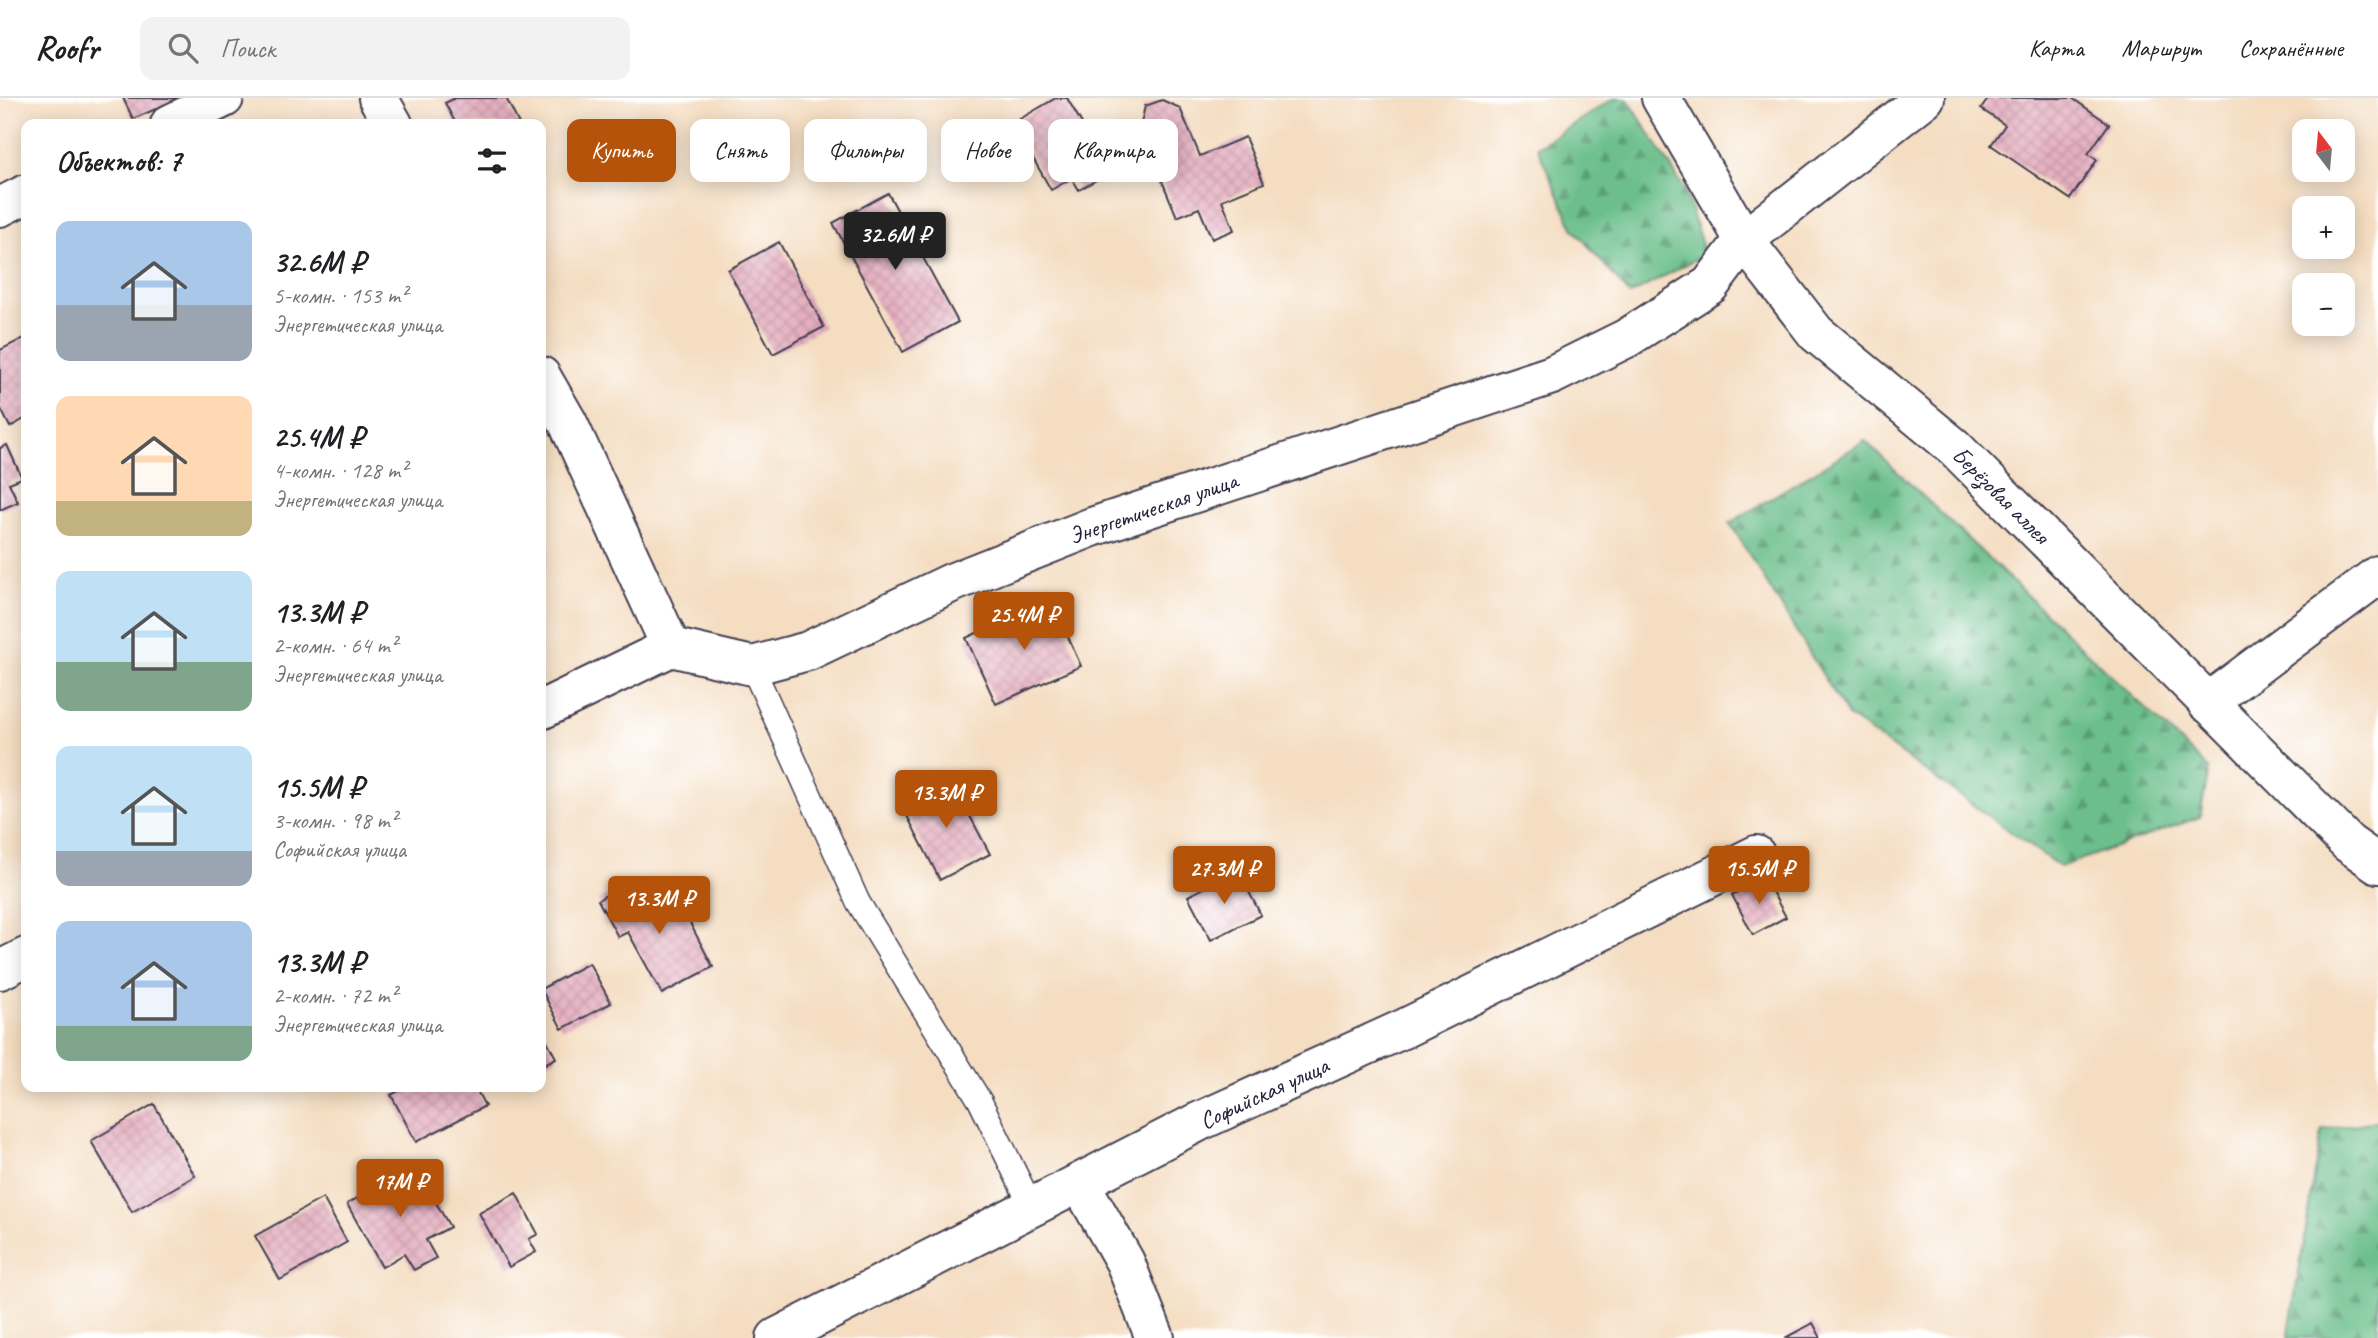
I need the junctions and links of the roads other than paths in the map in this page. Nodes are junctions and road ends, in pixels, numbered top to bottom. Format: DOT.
graph roads {
  1 [pos="224,98"];
  2 [pos="378,98"];
  3 [pos="1661,98"];
  4 [pos="1926,98"];
  5 [pos="180,119"];
  6 [pos="390,119"];
  7 [pos="21,196"];
  8 [pos="0,207"];
  9 [pos="1744,240"];
  10 [pos="546,385"];
  11 [pos="2378,575"];
  12 [pos="671,647"];
  13 [pos="752,666"];
  14 [pos="2207,703"];
  15 [pos="546,708"];
  16 [pos="1756,855"];
  17 [pos="2378,863"];
  18 [pos="21,960"];
  19 [pos="0,970"];
  20 [pos="1080,1182"];
  21 [pos="1032,1208"];
  22 [pos="776,1338"];
  23 [pos="1155,1338"];
  1 -- 5 [label="street"];
  2 -- 6 [label="street"];
  3 -- 9 [label="street, Берёзовая аллея"];
  4 -- 9 [label="street, Энергетическая улица"];
  7 -- 8 [label="street"];
  9 -- 13 [label="street, Энергетическая улица"];
  9 -- 14 [label="street, Берёзовая аллея"];
  10 -- 12 [label="street"];
  11 -- 14 [label="street"];
  12 -- 13 [label="street, Энергетическая улица"];
  12 -- 15 [label="street"];
  13 -- 21 [label="lane"];
  14 -- 17 [label="street, Берёзовая аллея"];
  16 -- 20 [label="street, Софийская улица"];
  18 -- 19 [label="street"];
  20 -- 21 [label="street, Софийская улица"];
  20 -- 23 [label="street"];
  21 -- 22 [label="street, Софийская улица"];
}
